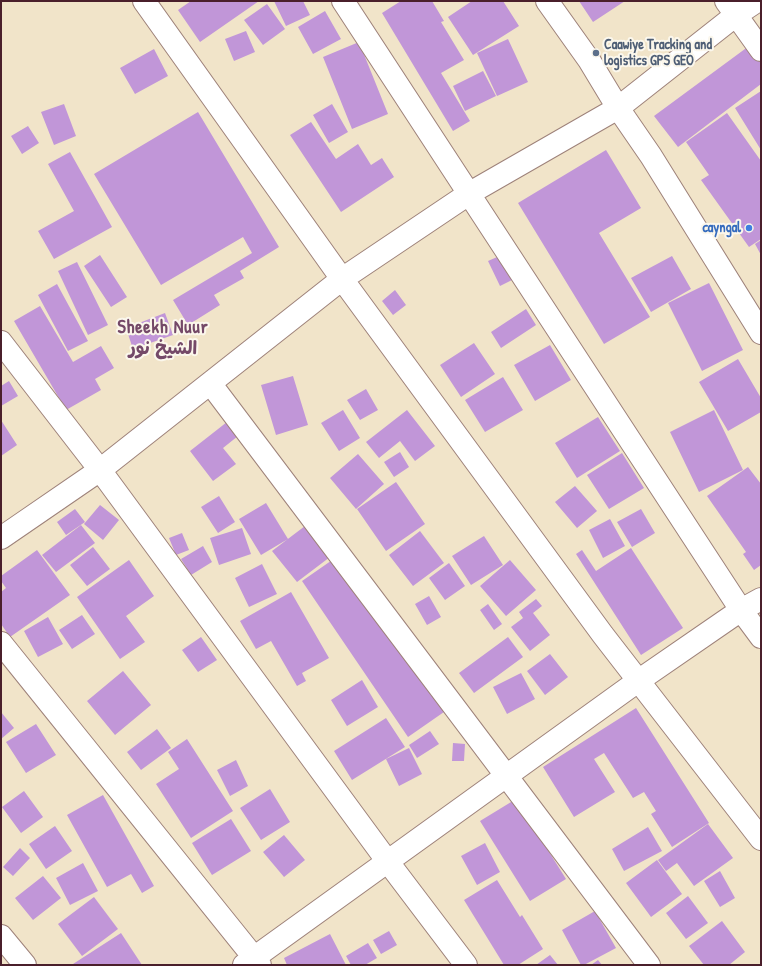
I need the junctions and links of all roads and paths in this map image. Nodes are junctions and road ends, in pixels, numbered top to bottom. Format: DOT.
graph roads {
  1 [pos="144,1"];
  2 [pos="343,1"];
  3 [pos="547,1"];
  4 [pos="757,1"];
  5 [pos="731,8"];
  6 [pos="761,50"];
  7 [pos="618,108"];
  8 [pos="470,194"];
  9 [pos="342,279"];
  10 [pos="761,333"];
  11 [pos="1,342"];
  12 [pos="210,383"];
  13 [pos="100,470"];
  14 [pos="1,538"];
  15 [pos="761,599"];
  16 [pos="741,610"];
  17 [pos="761,637"];
  18 [pos="1,643"];
  19 [pos="638,681"];
  20 [pos="507,776"];
  21 [pos="761,839"];
  22 [pos="388,862"];
  23 [pos="1,936"];
  24 [pos="253,962"];
  25 [pos="25,965"];
  26 [pos="466,965"];
  27 [pos="649,965"];
  1 -- 9 [label="street"];
  2 -- 8 [label="street"];
  3 -- 7 [label="street"];
  4 -- 5 [label="street"];
  5 -- 6 [label="street"];
  5 -- 7 [label="street"];
  7 -- 8 [label="street"];
  7 -- 10 [label="street"];
  8 -- 9 [label="street"];
  8 -- 16 [label="street"];
  9 -- 12 [label="street"];
  9 -- 19 [label="street"];
  11 -- 13 [label="street"];
  12 -- 13 [label="street"];
  12 -- 20 [label="street"];
  13 -- 14 [label="street"];
  13 -- 22 [label="street"];
  15 -- 16 [label="street"];
  16 -- 17 [label="street"];
  16 -- 19 [label="street"];
  18 -- 24 [label="street"];
  19 -- 20 [label="street"];
  19 -- 21 [label="street"];
  20 -- 22 [label="street"];
  20 -- 27 [label="street"];
  22 -- 24 [label="street"];
  22 -- 26 [label="street"];
  23 -- 25 [label="street"];
}
